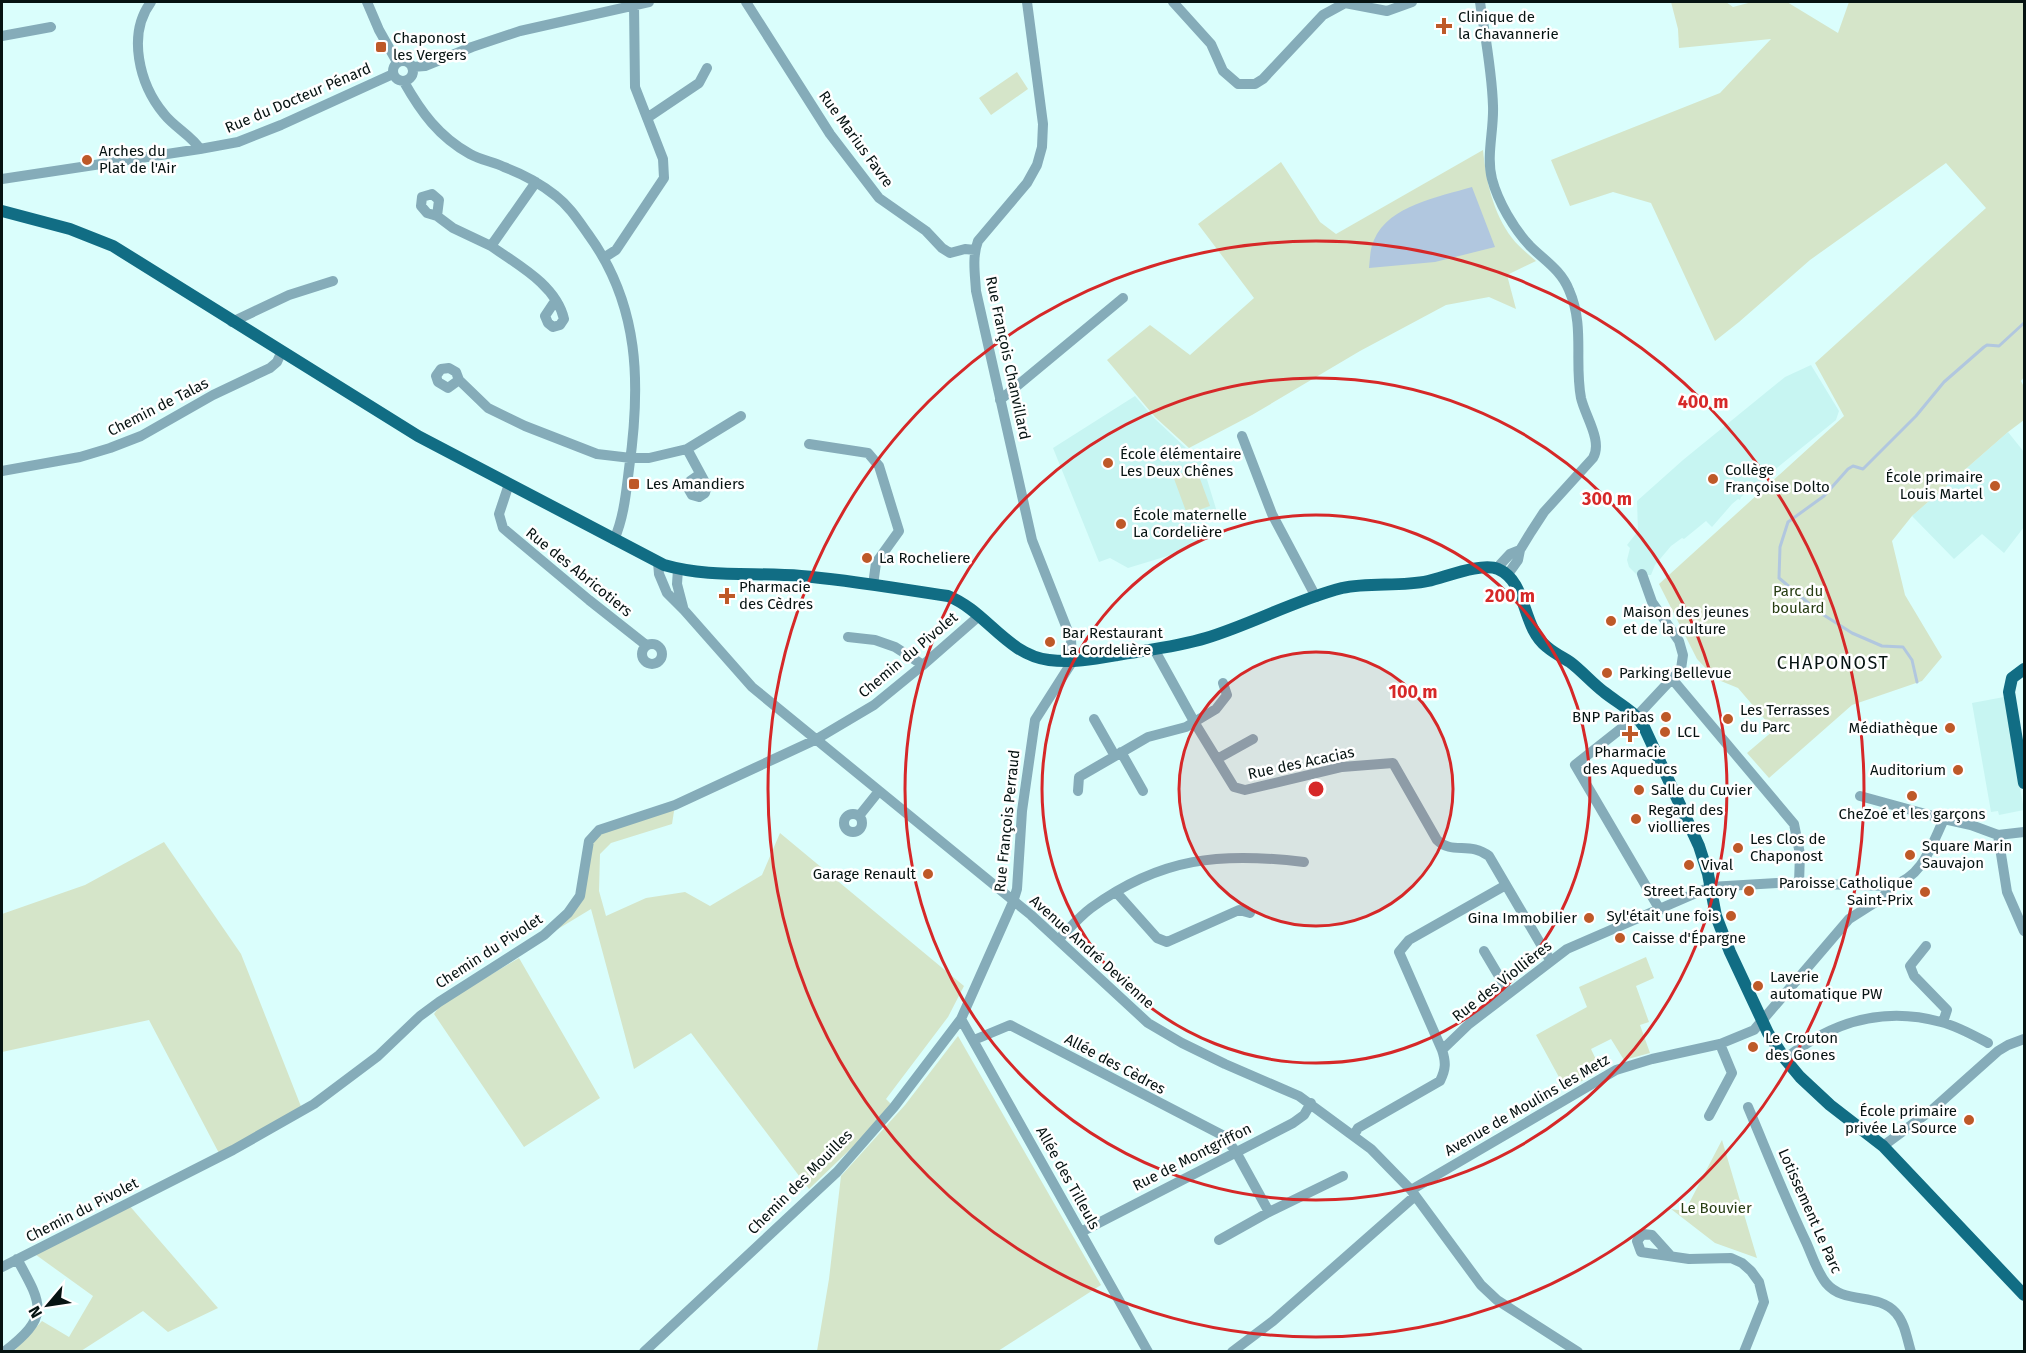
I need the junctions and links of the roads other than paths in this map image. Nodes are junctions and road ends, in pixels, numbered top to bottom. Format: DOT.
graph roads {
  1 [pos="151,2"];
  2 [pos="367,2"];
  3 [pos="649,2"];
  4 [pos="746,2"];
  5 [pos="1027,2"];
  6 [pos="1173,2"];
  7 [pos="1412,2"];
  8 [pos="1480,2"];
  9 [pos="633,3"];
  10 [pos="51,27"];
  11 [pos="2,36"];
  12 [pos="397,62"];
  13 [pos="412,68"];
  14 [pos="707,68"];
  15 [pos="393,74"];
  16 [pos="404,81"];
  17 [pos="647,118"];
  18 [pos="200,149"];
  19 [pos="2,179"];
  20 [pos="536,182"];
  21 [pos="2,212"];
  22 [pos="437,216"];
  23 [pos="491,246"];
  24 [pos="975,250"];
  25 [pos="605,257"];
  26 [pos="333,281"];
  27 [pos="1123,298"];
  28 [pos="555,301"];
  29 [pos="232,322"];
  30 [pos="281,353"];
  31 [pos="459,380"];
  32 [pos="1000,400"];
  33 [pos="741,416"];
  34 [pos="1242,436"];
  35 [pos="809,444"];
  36 [pos="687,449"];
  37 [pos="631,458"];
  38 [pos="2,471"];
  39 [pos="700,474"];
  40 [pos="509,484"];
  41 [pos="614,540"];
  42 [pos="658,562"];
  43 [pos="678,569"];
  44 [pos="1502,571"];
  45 [pos="1642,574"];
  46 [pos="873,585"];
  47 [pos="1316,597"];
  48 [pos="684,610"];
  49 [pos="979,615"];
  50 [pos="848,637"];
  51 [pos="646,645"];
  52 [pos="1154,649"];
  53 [pos="1072,662"];
  54 [pos="923,665"];
  55 [pos="2025,669"];
  56 [pos="1673,680"];
  57 [pos="1223,682"];
  58 [pos="1637,716"];
  59 [pos="1094,719"];
  60 [pos="1195,722"];
  61 [pos="1253,739"];
  62 [pos="815,740"];
  63 [pos="1118,754"];
  64 [pos="1216,759"];
  65 [pos="2025,783"];
  66 [pos="1078,791"];
  67 [pos="1143,791"];
  68 [pos="879,792"];
  69 [pos="1860,796"];
  70 [pos="859,816"];
  71 [pos="1944,819"];
  72 [pos="2025,832"];
  73 [pos="1998,835"];
  74 [pos="1304,862"];
  75 [pos="1799,883"];
  76 [pos="1506,885"];
  77 [pos="1891,886"];
  78 [pos="1710,887"];
  79 [pos="1116,892"];
  80 [pos="1013,902"];
  81 [pos="1660,910"];
  82 [pos="1250,913"];
  83 [pos="2025,931"];
  84 [pos="1058,939"];
  85 [pos="1926,946"];
  86 [pos="1484,951"];
  87 [pos="1550,960"];
  88 [pos="1509,993"];
  89 [pos="962,1019"];
  90 [pos="1762,1021"];
  91 [pos="1942,1022"];
  92 [pos="2025,1039"];
  93 [pos="974,1040"];
  94 [pos="1988,1043"];
  95 [pos="1720,1044"];
  96 [pos="1442,1050"];
  97 [pos="1785,1059"];
  98 [pos="1311,1103"];
  99 [pos="1748,1107"];
  100 [pos="1709,1116"];
  101 [pos="1354,1135"];
  102 [pos="1883,1146"];
  103 [pos="1236,1152"];
  104 [pos="1342,1176"];
  105 [pos="1413,1193"];
  106 [pos="1269,1212"];
  107 [pos="1081,1232"];
  108 [pos="1219,1240"];
  109 [pos="1670,1255"];
  110 [pos="17,1259"];
  111 [pos="2,1267"];
  112 [pos="2025,1295"];
  113 [pos="4,1352"];
  114 [pos="644,1352"];
  115 [pos="1148,1352"];
  116 [pos="1232,1352"];
  117 [pos="1578,1352"];
  118 [pos="1744,1352"];
  119 [pos="1911,1352"];
  1 -- 18 [label="street"];
  2 -- 12 [label="street"];
  3 -- 9 [label="street"];
  4 -- 24 [label="street, Rue Marius Favre"];
  5 -- 24 [label="street"];
  6 -- 7 [label="street"];
  8 -- 44 [label="street"];
  9 -- 13 [label="street"];
  9 -- 17 [label="street"];
  10 -- 11 [label="street"];
  12 -- 13 [label="street"];
  12 -- 15 [label="street"];
  13 -- 16 [label="street"];
  14 -- 17 [label="street"];
  15 -- 16 [label="street"];
  15 -- 18 [label="street, Rue du Docteur Pénard"];
  16 -- 20 [label="street"];
  17 -- 25 [label="street"];
  18 -- 19 [label="street, Rue du Docteur Pénard"];
  20 -- 23 [label="street"];
  20 -- 25 [label="street"];
  21 -- 29 [label="main road"];
  22 -- 23 [label="street"];
  23 -- 28 [label="street"];
  24 -- 32 [label="street, Rue François Chanvillard"];
  25 -- 37 [label="street"];
  26 -- 29 [label="street"];
  27 -- 32 [label="street"];
  29 -- 30 [label="main road"];
  30 -- 38 [label="street, Chemin de Talas"];
  30 -- 40 [label="main road"];
  31 -- 37 [label="street"];
  32 -- 53 [label="street, Rue François Chanvillard"];
  33 -- 36 [label="street"];
  34 -- 47 [label="street"];
  35 -- 46 [label="street"];
  36 -- 37 [label="street"];
  36 -- 39 [label="street"];
  37 -- 41 [label="street"];
  40 -- 41 [label="main road"];
  40 -- 51 [label="street, Rue des Abricotiers"];
  41 -- 42 [label="main road"];
  42 -- 43 [label="main road"];
  42 -- 48 [label="street, Avenue André Devienne"];
  43 -- 46 [label="main road"];
  43 -- 48 [label="street, Avenue André Devienne"];
  44 -- 47 [label="main road"];
  44 -- 58 [label="main road"];
  45 -- 56 [label="street"];
  46 -- 49 [label="main road"];
  47 -- 52 [label="main road"];
  48 -- 62 [label="street, Avenue André Devienne"];
  49 -- 53 [label="main road"];
  49 -- 54 [label="street, Chemin du Pivolet"];
  50 -- 54 [label="street"];
  52 -- 53 [label="main road"];
  52 -- 60 [label="street, Rue des Acacias"];
  53 -- 80 [label="street, Rue François Perraud"];
  54 -- 62 [label="street, Chemin du Pivolet"];
  55 -- 65 [label="main road"];
  56 -- 58 [label="street"];
  56 -- 75 [label="street"];
  57 -- 60 [label="street"];
  58 -- 78 [label="main road"];
  58 -- 81 [label="street"];
  59 -- 63 [label="street"];
  60 -- 63 [label="street"];
  60 -- 64 [label="street, Rue des Acacias"];
  61 -- 64 [label="street, Rue des Acacias"];
  62 -- 68 [label="street, Avenue André Devienne"];
  62 -- 110 [label="street, Chemin du Pivolet"];
  63 -- 66 [label="street"];
  63 -- 67 [label="street"];
  64 -- 76 [label="street, Rue des Acacias"];
  68 -- 70 [label="street"];
  68 -- 80 [label="street, Avenue André Devienne"];
  69 -- 71 [label="street"];
  71 -- 73 [label="street"];
  71 -- 77 [label="street, Avenue de Moulins les Metz"];
  72 -- 73 [label="street"];
  73 -- 83 [label="street"];
  74 -- 79 [label="street"];
  75 -- 77 [label="street"];
  75 -- 78 [label="street"];
  76 -- 87 [label="street, Rue des Acacias"];
  76 -- 96 [label="street"];
  77 -- 90 [label="street, Avenue de Moulins les Metz"];
  78 -- 81 [label="street, Rue des Viollières"];
  78 -- 90 [label="main road"];
  79 -- 82 [label="street"];
  79 -- 84 [label="street"];
  80 -- 84 [label="street, Avenue André Devienne"];
  80 -- 89 [label="street, Rue François Perraud"];
  81 -- 87 [label="street, Rue des Viollières"];
  84 -- 98 [label="street, Avenue André Devienne"];
  85 -- 91 [label="street"];
  86 -- 88 [label="street"];
  87 -- 88 [label="street, Rue des Viollières"];
  88 -- 96 [label="street, Rue des Viollières"];
  89 -- 93 [label="street, Allée des Tilleuls"];
  89 -- 114 [label="street, Chemin des Mouilles"];
  90 -- 95 [label="street, Avenue de Moulins les Metz"];
  90 -- 97 [label="main road"];
  91 -- 94 [label="street"];
  91 -- 97 [label="street"];
  92 -- 102 [label="street"];
  93 -- 103 [label="street, Allée des Cèdres"];
  93 -- 107 [label="street, Allée des Tilleuls"];
  95 -- 100 [label="street"];
  95 -- 105 [label="street, Avenue de Moulins les Metz"];
  96 -- 101 [label="street"];
  97 -- 102 [label="main road"];
  98 -- 101 [label="street, Avenue André Devienne"];
  98 -- 103 [label="street, Rue de Montgriffon"];
  99 -- 119 [label="street, Lotissement Le Parc"];
  101 -- 105 [label="street, Avenue André Devienne"];
  102 -- 112 [label="main road"];
  103 -- 106 [label="street"];
  103 -- 107 [label="street, Rue de Montgriffon"];
  104 -- 106 [label="street"];
  105 -- 116 [label="street, Avenue de Moulins les Metz"];
  105 -- 117 [label="street, Avenue André Devienne"];
  106 -- 108 [label="street"];
  107 -- 115 [label="street, Allée des Tilleuls"];
  109 -- 118 [label="street"];
  110 -- 111 [label="street, Chemin du Pivolet"];
  110 -- 113 [label="street"];
}
